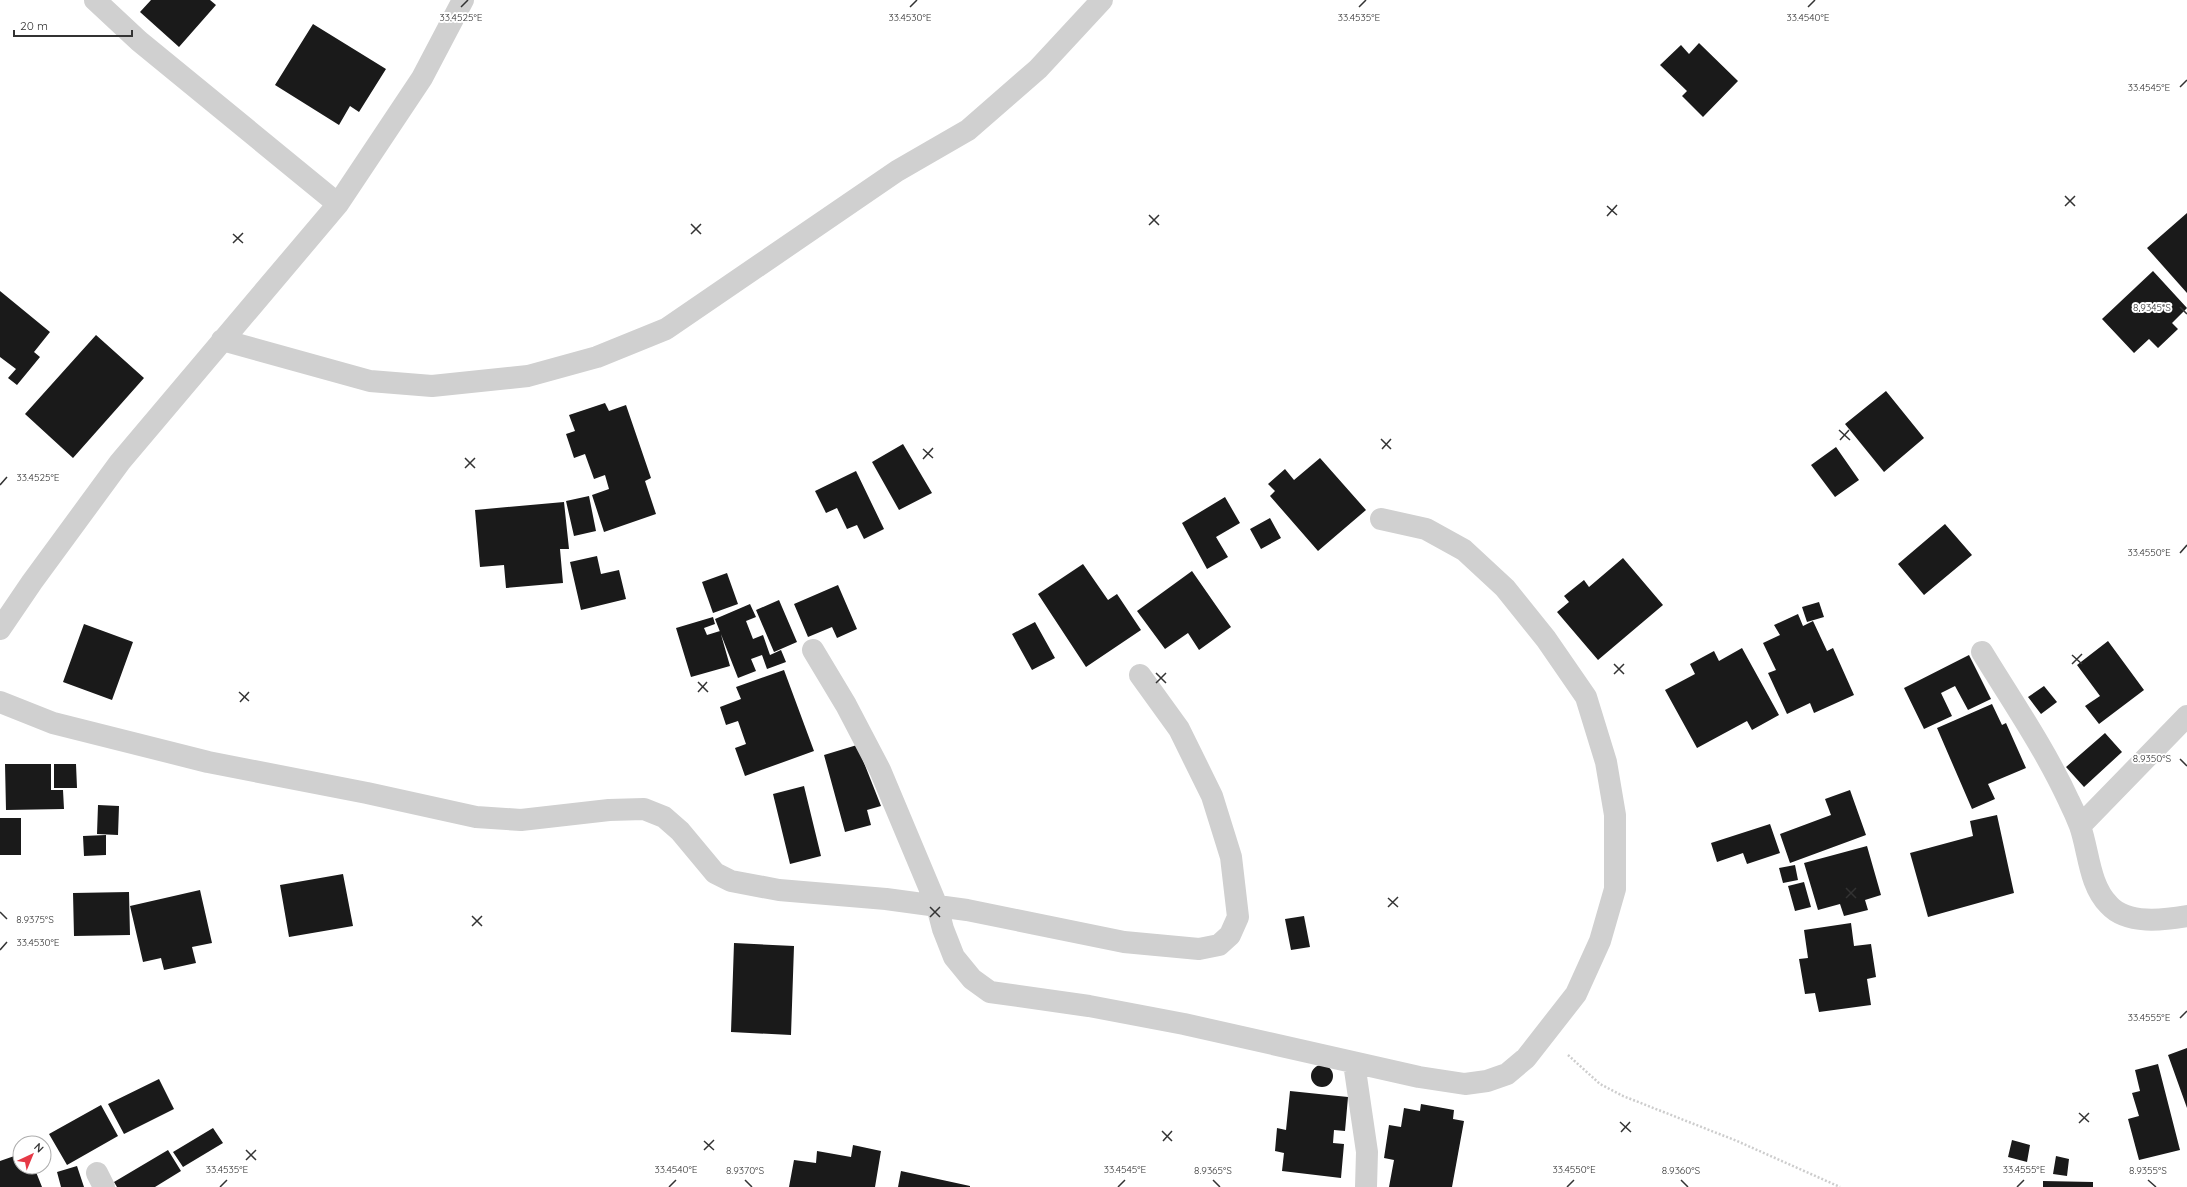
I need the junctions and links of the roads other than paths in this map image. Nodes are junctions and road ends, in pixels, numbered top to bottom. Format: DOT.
graph roads {
  1 [pos="95,0"];
  2 [pos="463,0"];
  3 [pos="1102,0"];
  4 [pos="338,204"];
  5 [pos="222,340"];
  6 [pos="1381,519"];
  7 [pos="0,629"];
  8 [pos="813,650"];
  9 [pos="1982,652"];
  10 [pos="1140,675"];
  11 [pos="0,702"];
  12 [pos="2187,716"];
  13 [pos="2080,826"];
  14 [pos="937,906"];
  15 [pos="2187,916"];
  16 [pos="1354,1063"];
  17 [pos="1366,1187"];
  1 -- 4 [label="street"];
  2 -- 4 [label="street"];
  3 -- 5 [label="street"];
  4 -- 5 [label="street"];
  5 -- 7 [label="street"];
  6 -- 16 [label="street"];
  8 -- 14 [label="street"];
  9 -- 13 [label="street"];
  10 -- 14 [label="street"];
  11 -- 14 [label="street"];
  12 -- 13 [label="street"];
  13 -- 15 [label="street"];
  14 -- 16 [label="street"];
  16 -- 17 [label="street"];
}
